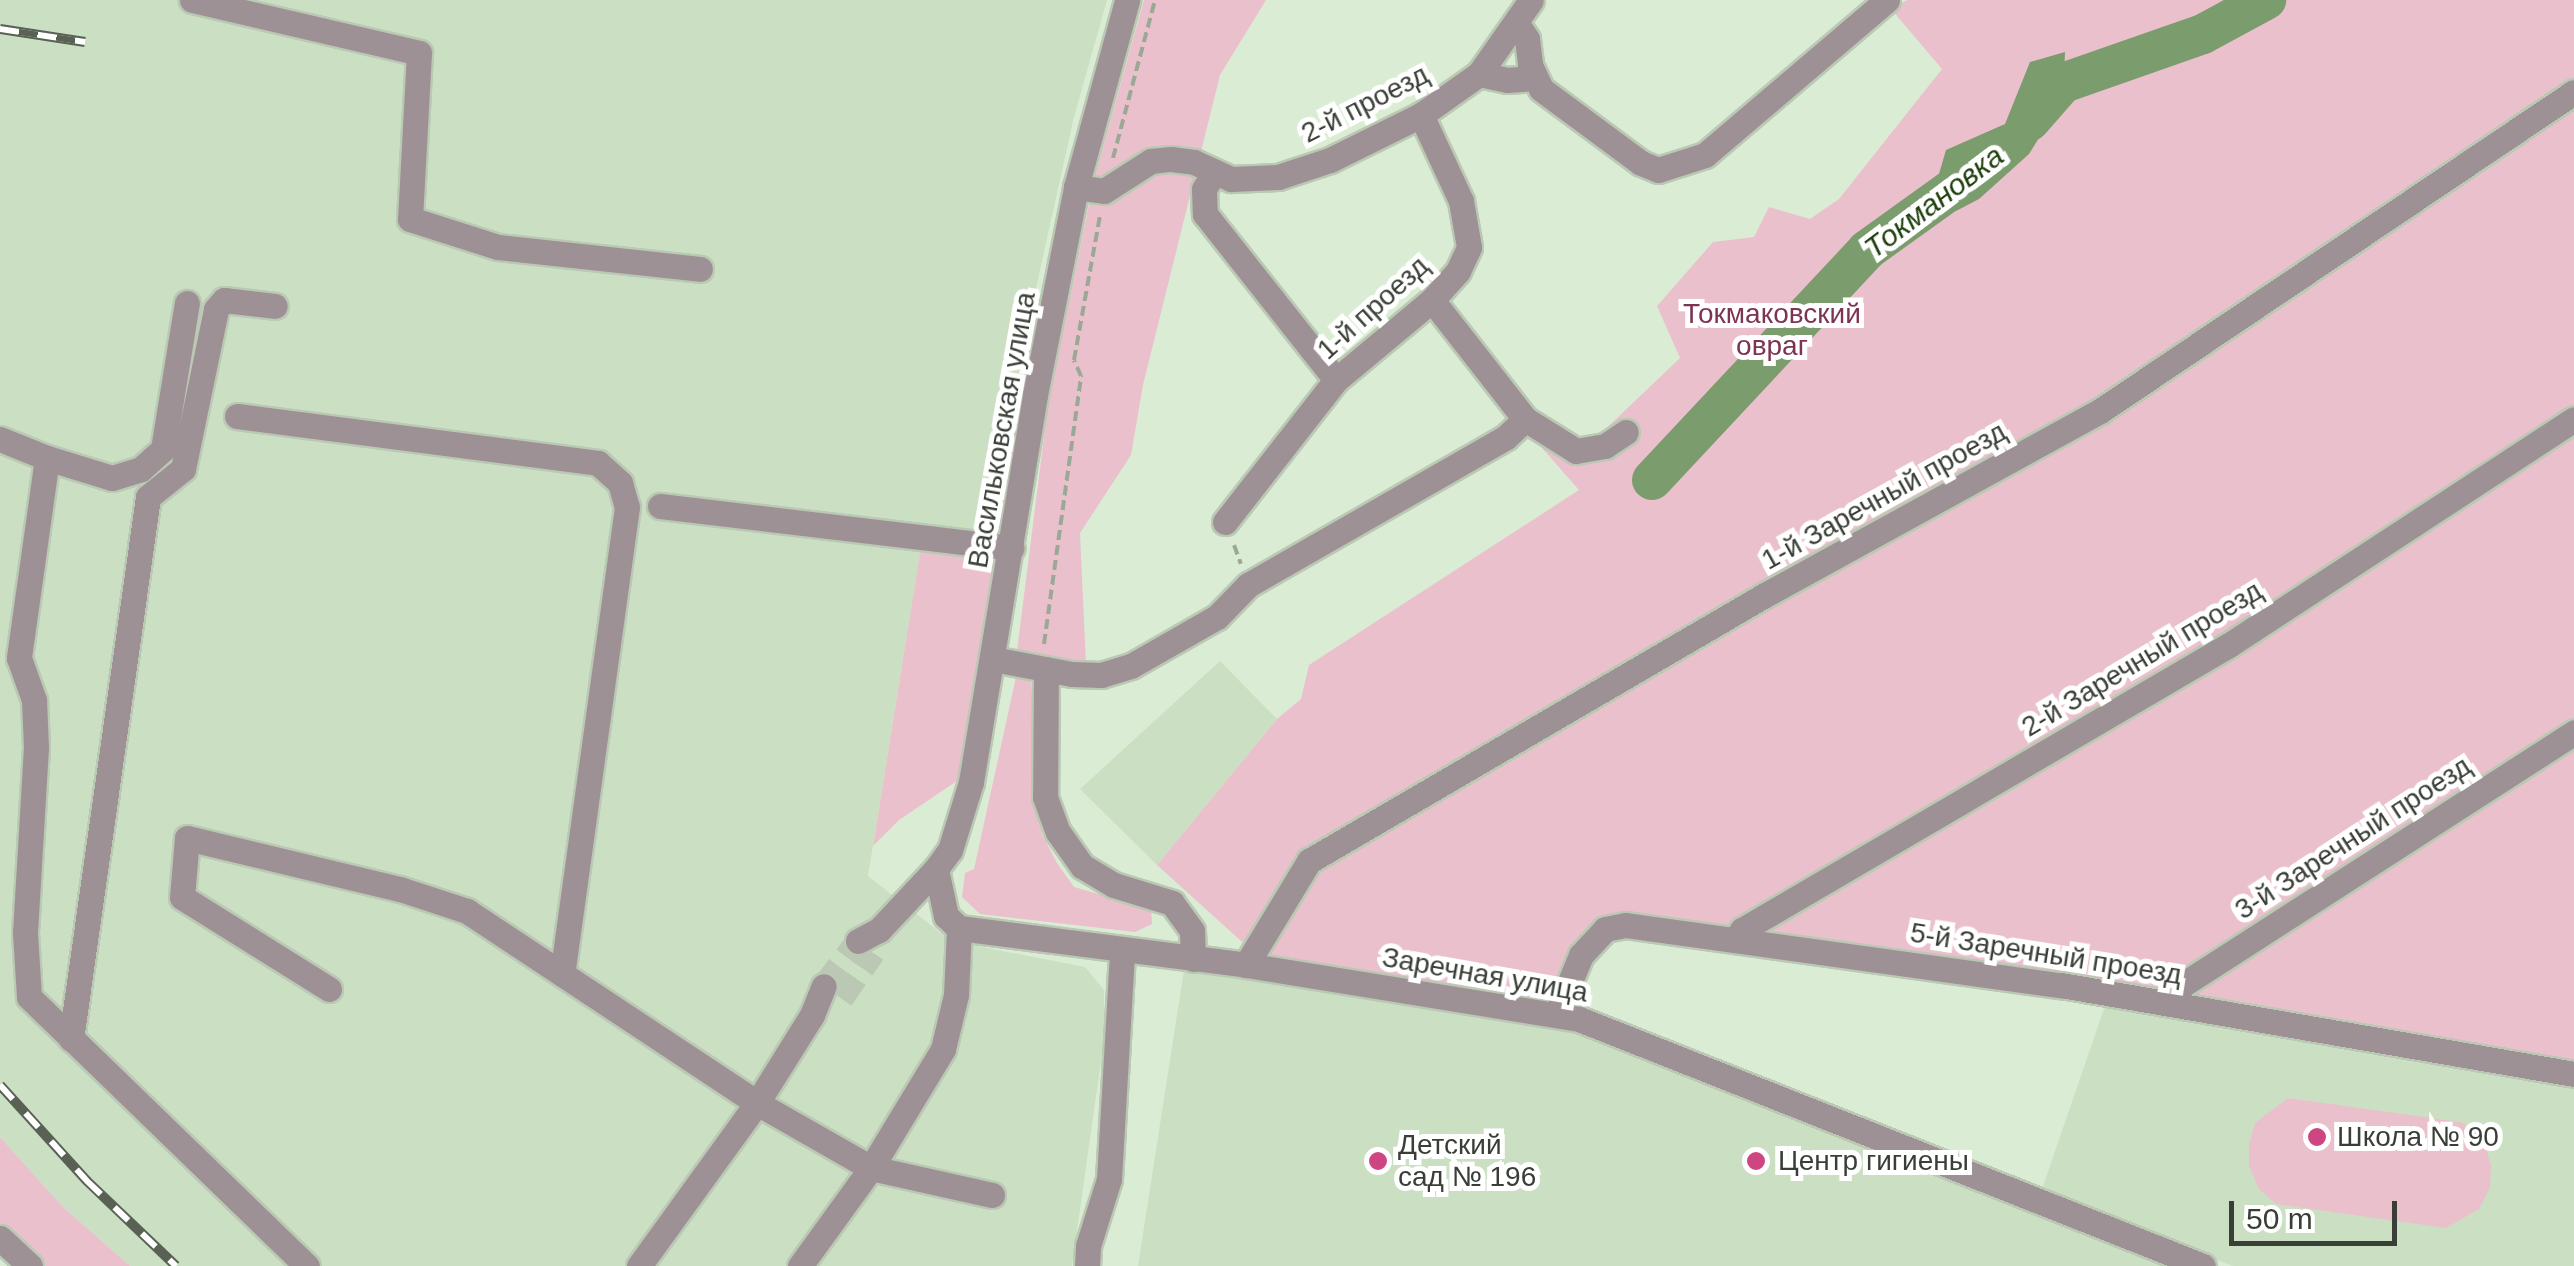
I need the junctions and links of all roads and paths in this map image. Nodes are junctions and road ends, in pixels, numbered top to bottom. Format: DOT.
graph roads {
  1 [pos="192,0"];
  2 [pos="1128,0"];
  3 [pos="1155,0"];
  4 [pos="1532,0"];
  5 [pos="1885,1"];
  6 [pos="1516,22"];
  7 [pos="1480,74"];
  8 [pos="1535,78"];
  9 [pos="2574,92"];
  10 [pos="1422,114"];
  11 [pos="1213,174"];
  12 [pos="1076,188"];
  13 [pos="1104,191"];
  14 [pos="700,268"];
  15 [pos="1432,300"];
  16 [pos="187,303"];
  17 [pos="275,306"];
  18 [pos="1336,380"];
  19 [pos="237,416"];
  20 [pos="1525,419"];
  21 [pos="2574,419"];
  22 [pos="1626,432"];
  23 [pos="0,439"];
  24 [pos="47,458"];
  25 [pos="660,506"];
  26 [pos="1225,522"];
  27 [pos="1012,548"];
  28 [pos="1248,585"];
  29 [pos="993,659"];
  30 [pos="1046,669"];
  31 [pos="2574,732"];
  32 [pos="936,869"];
  33 [pos="959,928"];
  34 [pos="1736,938"];
  35 [pos="870,941"];
  36 [pos="1122,951"];
  37 [pos="1192,959"];
  38 [pos="1246,965"];
  39 [pos="562,974"];
  40 [pos="329,990"];
  41 [pos="832,992"];
  42 [pos="2174,1003"];
  43 [pos="1557,1013"];
  44 [pos="72,1039"];
  45 [pos="2574,1074"];
  46 [pos="756,1103"];
  47 [pos="871,1168"];
  48 [pos="992,1195"];
  49 [pos="0,1238"];
  50 [pos="30,1266"];
  51 [pos="307,1266"];
  52 [pos="640,1266"];
  53 [pos="800,1266"];
  54 [pos="1087,1266"];
  55 [pos="2203,1266"];
  1 -- 14 [label="street"];
  2 -- 12 [label="street, Васильковская улица"];
  3 -- 13 [label="path"];
  4 -- 6 [label="street, 2-й проезд"];
  5 -- 8 [label="street"];
  6 -- 7 [label="street, 2-й проезд"];
  6 -- 8 [label="street"];
  7 -- 8 [label="street"];
  7 -- 10 [label="street, 2-й проезд"];
  9 -- 38 [label="street, 1-й Заречный проезд"];
  10 -- 11 [label="street, 2-й проезд"];
  10 -- 15 [label="street, 1-й проезд"];
  11 -- 13 [label="street, 2-й проезд"];
  11 -- 18 [label="street"];
  12 -- 13 [label="street"];
  12 -- 27 [label="street, Васильковская улица"];
  13 -- 30 [label="path"];
  15 -- 18 [label="street, 1-й проезд"];
  15 -- 20 [label="street"];
  16 -- 24 [label="street"];
  17 -- 44 [label="street"];
  18 -- 26 [label="street, 1-й проезд"];
  19 -- 39 [label="street"];
  20 -- 22 [label="street"];
  20 -- 28 [label="street"];
  21 -- 34 [label="street, 2-й Заречный проезд"];
  23 -- 24 [label="street"];
  24 -- 44 [label="street"];
  25 -- 27 [label="street"];
  26 -- 28 [label="path"];
  27 -- 29 [label="street, Васильковская улица"];
  28 -- 30 [label="street"];
  29 -- 30 [label="street"];
  29 -- 32 [label="street, Васильковская улица"];
  30 -- 37 [label="street"];
  31 -- 42 [label="street, 3-й Заречный проезд"];
  32 -- 33 [label="street"];
  32 -- 35 [label="street, Васильковская улица"];
  33 -- 36 [label="street, Заречная улица"];
  33 -- 47 [label="street"];
  34 -- 42 [label="street, 5-й Заречный проезд"];
  34 -- 43 [label="street, 5-й Заречный проезд"];
  36 -- 37 [label="street, Заречная улица"];
  36 -- 54 [label="street"];
  37 -- 38 [label="street, Заречная улица"];
  38 -- 43 [label="street, Заречная улица"];
  39 -- 40 [label="street"];
  39 -- 46 [label="street"];
  41 -- 46 [label="street"];
  42 -- 45 [label="street, 5-й Заречный проезд"];
  43 -- 55 [label="street, Заречная улица"];
  44 -- 51 [label="street"];
  46 -- 47 [label="street"];
  46 -- 52 [label="street"];
  47 -- 48 [label="street"];
  47 -- 53 [label="street"];
  49 -- 50 [label="street"];
}
